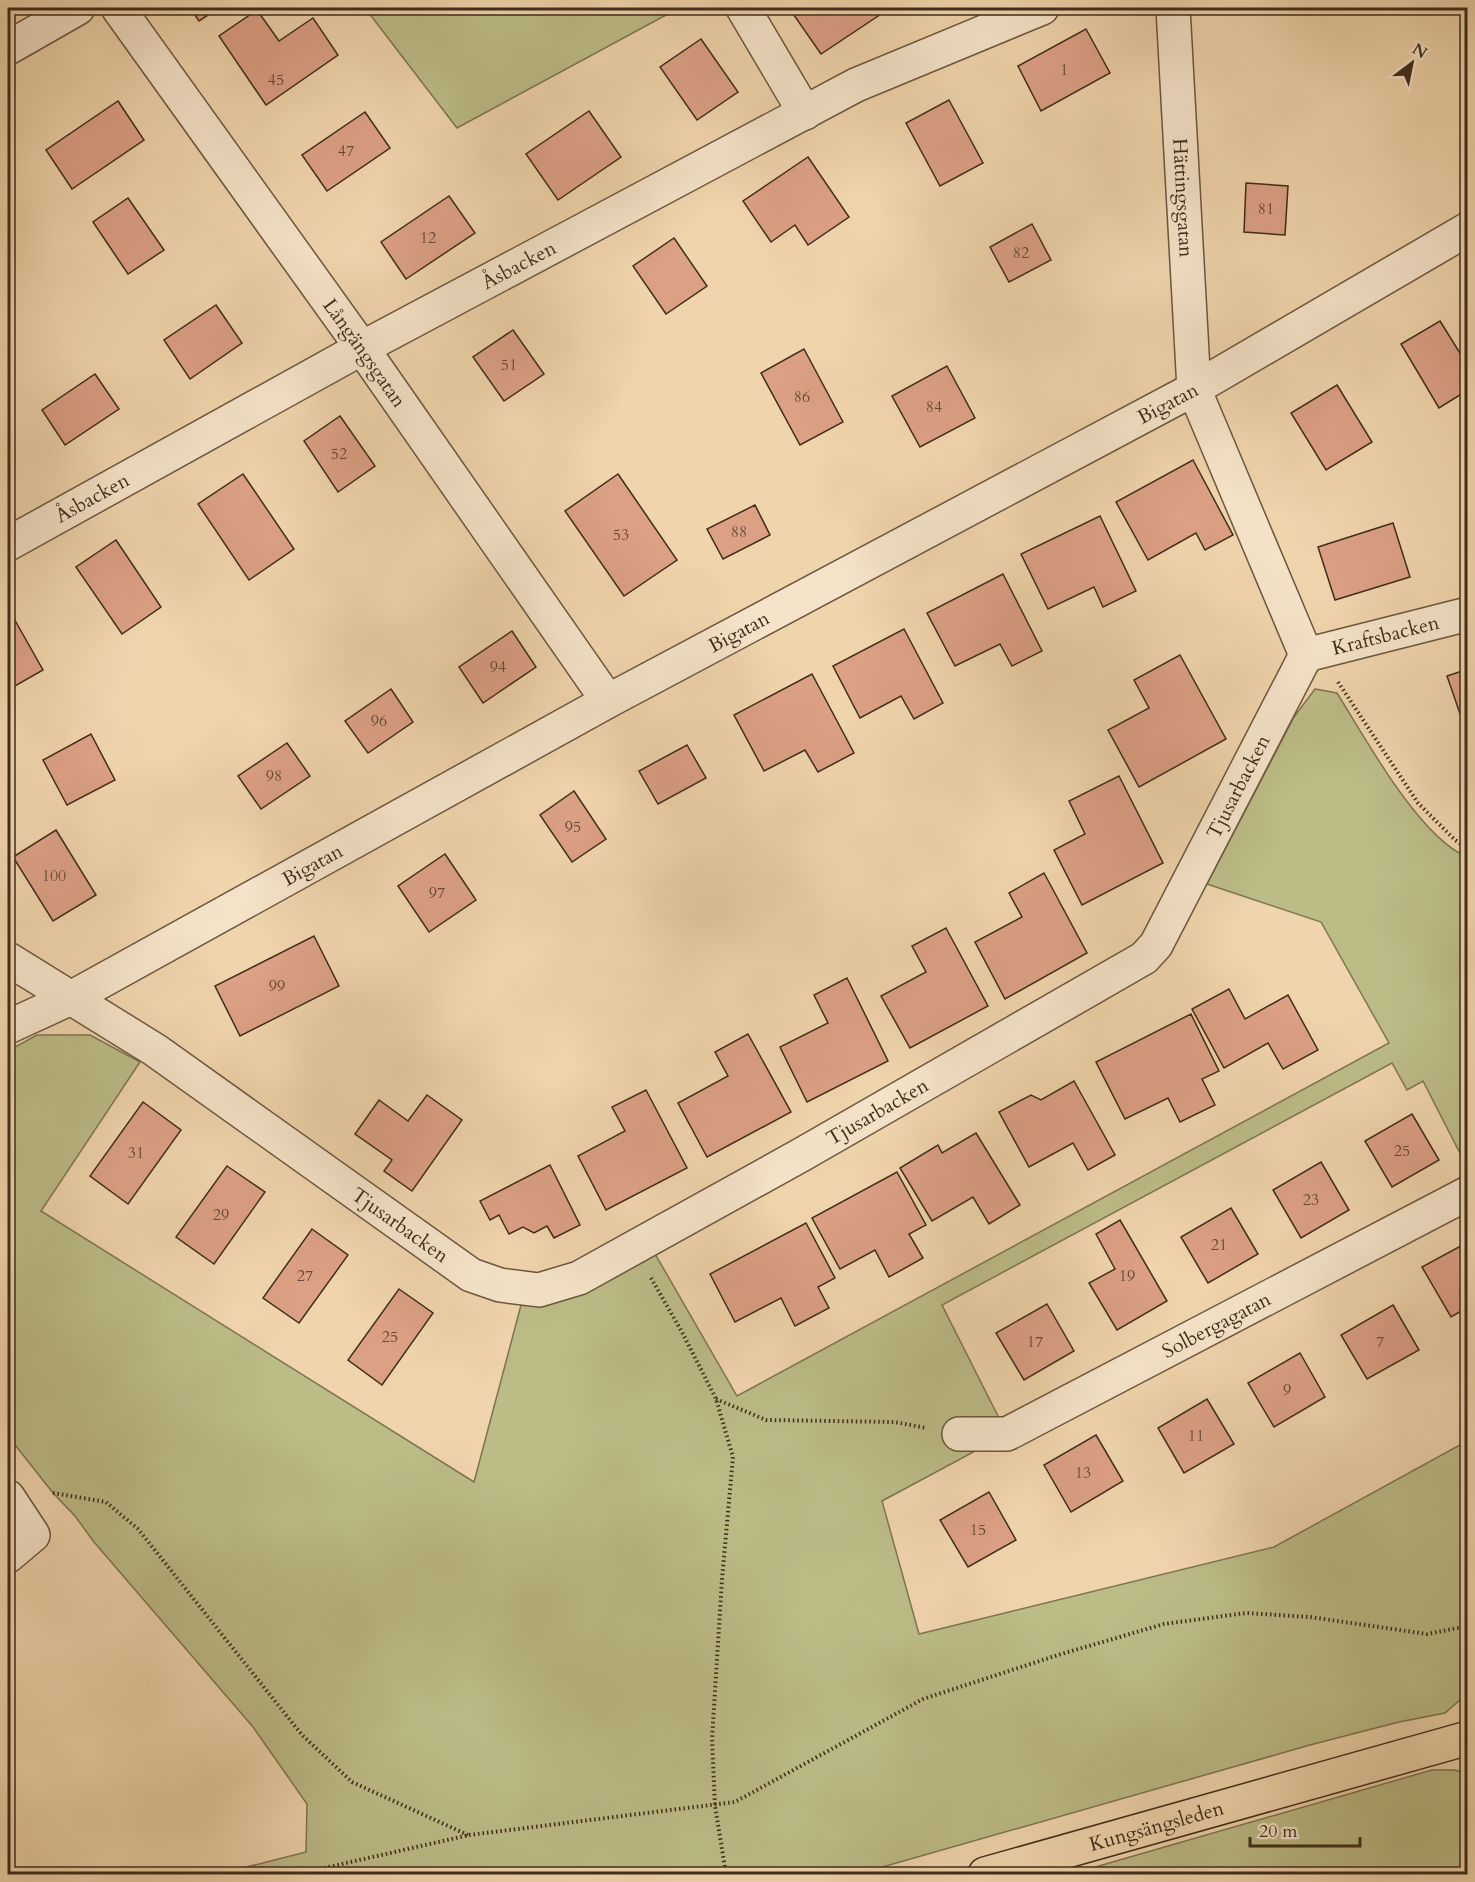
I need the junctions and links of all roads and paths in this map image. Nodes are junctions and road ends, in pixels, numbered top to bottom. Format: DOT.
graph roads {
  1 [pos="78,8"];
  2 [pos="118,8"];
  3 [pos="743,8"];
  4 [pos="1042,8"];
  5 [pos="1173,8"];
  6 [pos="8,48"];
  7 [pos="805,113"];
  8 [pos="1467,229"];
  9 [pos="362,348"];
  10 [pos="1194,389"];
  11 [pos="8,544"];
  12 [pos="1467,615"];
  13 [pos="1306,655"];
  14 [pos="608,701"];
  15 [pos="1467,848"];
  16 [pos="8,959"];
  17 [pos="71,998"];
  18 [pos="8,1027"];
  19 [pos="1467,1193"];
  20 [pos="634,1248"];
  21 [pos="716,1399"];
  22 [pos="959,1434"];
  23 [pos="54,1493"];
  24 [pos="8,1497"];
  25 [pos="8,1556"];
  26 [pos="1467,1626"];
  27 [pos="1467,1738"];
  28 [pos="715,1806"];
  29 [pos="469,1835"];
  30 [pos="298,1875"];
  31 [pos="726,1875"];
  32 [pos="985,1875"];
  1 -- 6 [label="street"];
  2 -- 9 [label="street, Långängsgatan"];
  3 -- 7 [label="street"];
  4 -- 7 [label="street, Åsbacken"];
  5 -- 10 [label="street, Hättingsgatan"];
  7 -- 9 [label="street, Åsbacken"];
  8 -- 10 [label="street, Bigatan"];
  9 -- 11 [label="street, Åsbacken"];
  9 -- 14 [label="street, Långängsgatan"];
  10 -- 13 [label="street"];
  10 -- 14 [label="street, Bigatan"];
  12 -- 13 [label="street, Kraftsbacken"];
  13 -- 15 [label="path"];
  13 -- 20 [label="street, Tjusarbacken"];
  14 -- 17 [label="street, Bigatan"];
  16 -- 17 [label="street, Tjusarbacken"];
  17 -- 18 [label="street, Bigatan"];
  17 -- 20 [label="street, Tjusarbacken"];
  19 -- 22 [label="street, Solbergagatan"];
  20 -- 21 [label="path"];
  21 -- 22 [label="path"];
  21 -- 28 [label="path"];
  23 -- 29 [label="path"];
  24 -- 25 [label="street"];
  26 -- 28 [label="path"];
  27 -- 32 [label="main road, Kungsängsleden"];
  28 -- 29 [label="path"];
  28 -- 31 [label="path"];
  29 -- 30 [label="path"];
}
